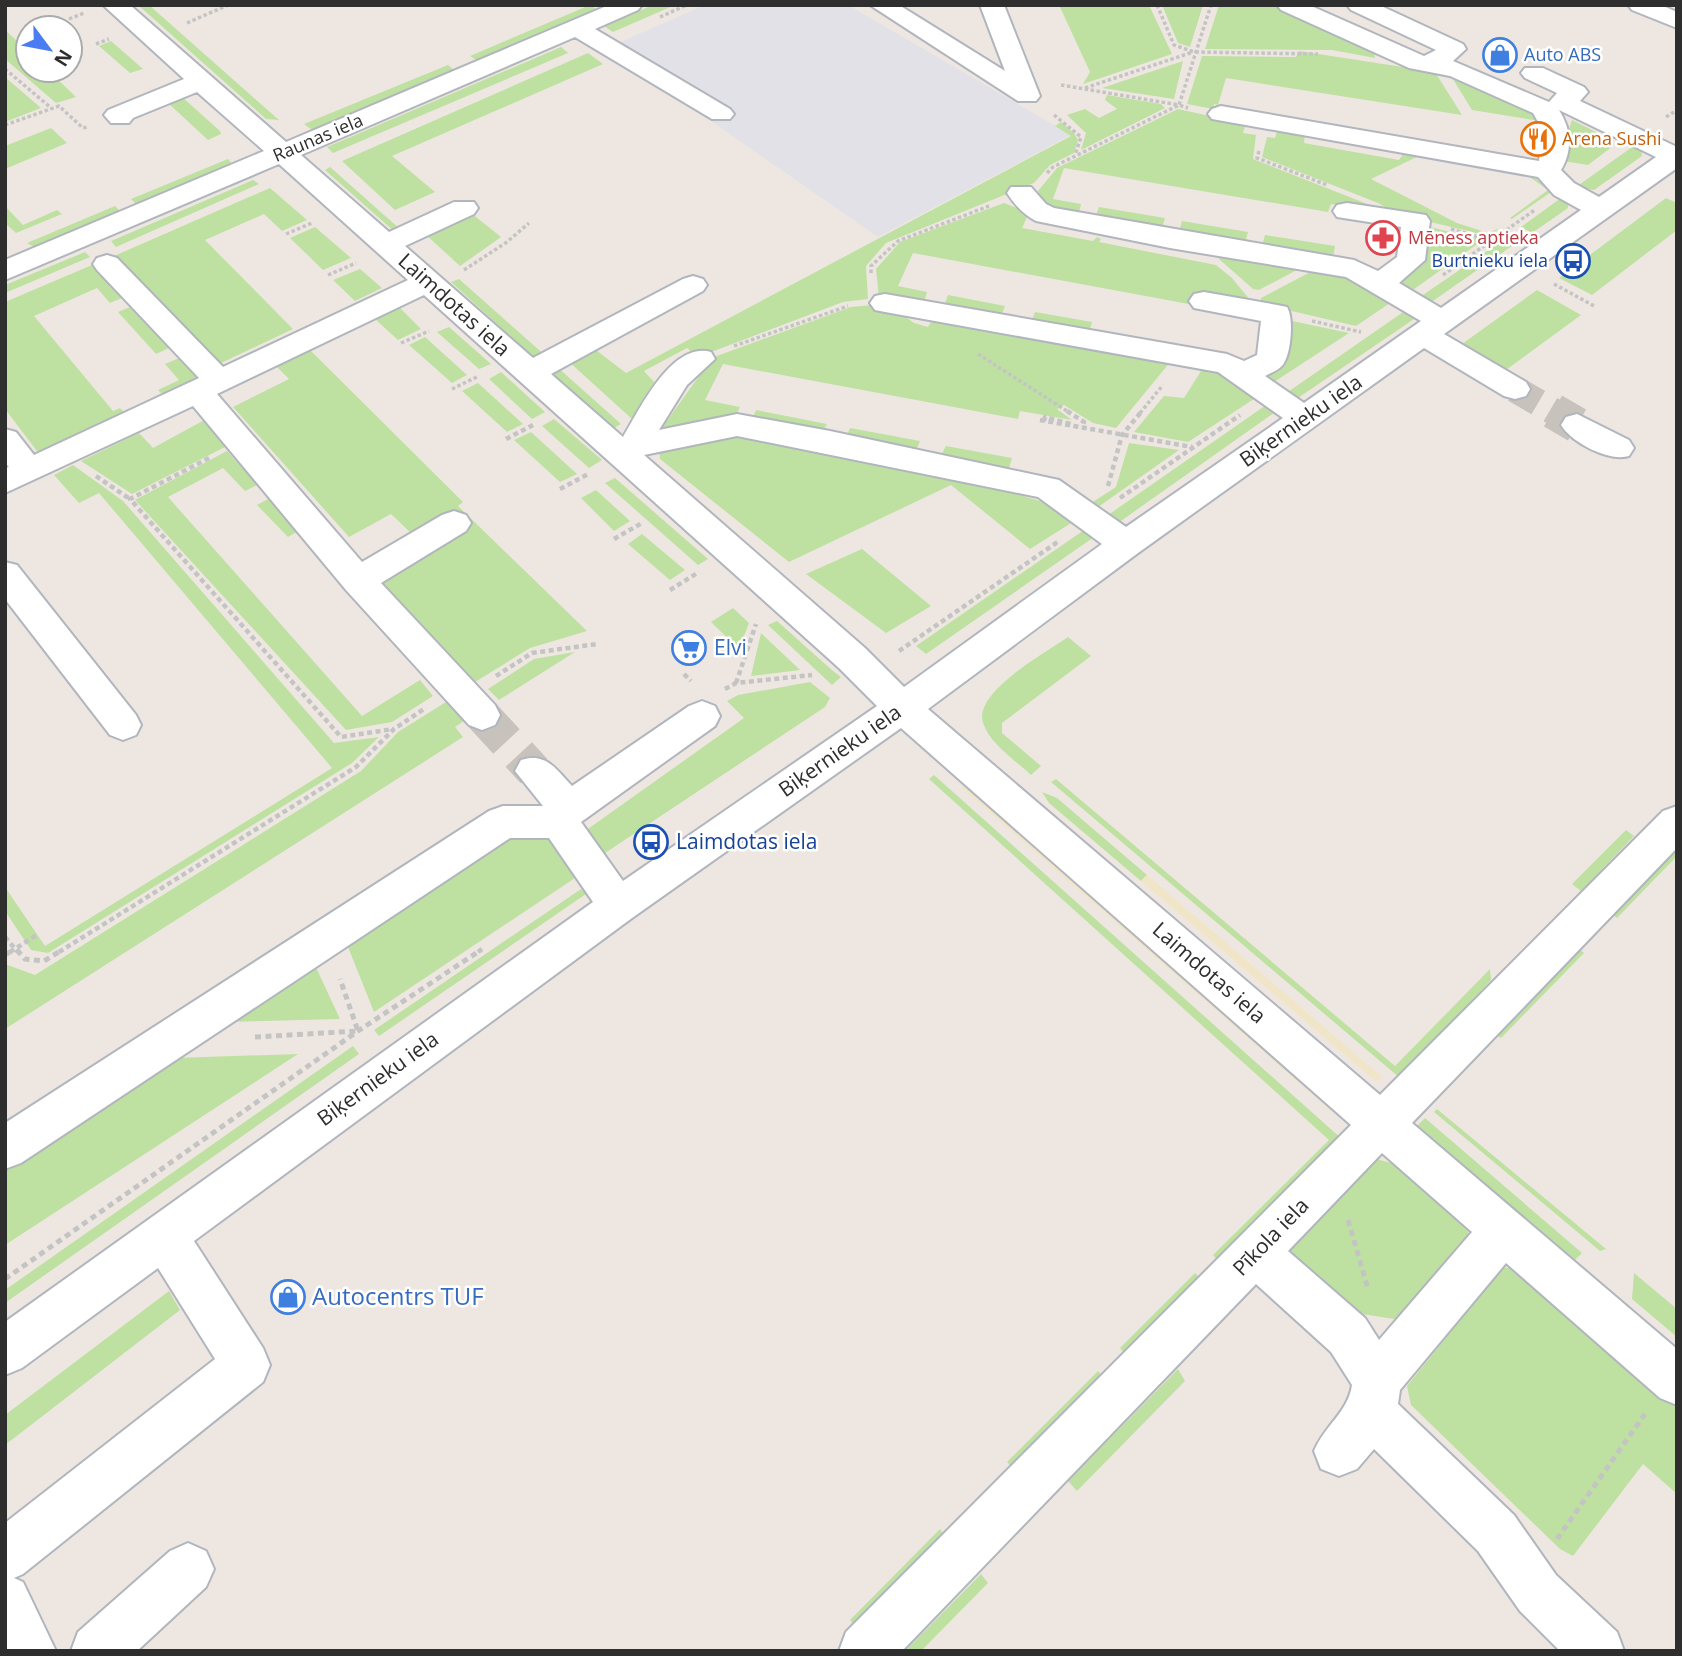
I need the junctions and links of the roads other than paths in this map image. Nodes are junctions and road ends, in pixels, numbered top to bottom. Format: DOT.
graph roads {
  1 [pos="114,5"];
  2 [pos="630,5"];
  3 [pos="882,5"];
  4 [pos="992,5"];
  5 [pos="1289,5"];
  6 [pos="1359,5"];
  7 [pos="1640,5"];
  8 [pos="1677,21"];
  9 [pos="576,28"];
  10 [pos="1432,65"];
  11 [pos="1534,73"];
  12 [pos="199,82"];
  13 [pos="721,114"];
  14 [pos="1221,114"];
  15 [pos="119,116"];
  16 [pos="1524,121"];
  17 [pos="1555,126"];
  18 [pos="282,154"];
  19 [pos="1676,155"];
  20 [pos="1546,172"];
  21 [pos="1021,193"];
  22 [pos="464,208"];
  23 [pos="1599,209"];
  24 [pos="1347,211"];
  25 [pos="5,243"];
  26 [pos="386,243"];
  27 [pos="107,264"];
  28 [pos="16,267"];
  29 [pos="428,282"];
  30 [pos="1379,284"];
  31 [pos="693,285"];
  32 [pos="1204,300"];
  33 [pos="885,303"];
  34 [pos="1432,328"];
  35 [pos="700,359"];
  36 [pos="530,373"];
  37 [pos="1243,375"];
  38 [pos="208,385"];
  39 [pos="1515,389"];
  40 [pos="1306,419"];
  41 [pos="1577,425"];
  42 [pos="5,440"];
  43 [pos="1618,448"];
  44 [pos="626,451"];
  45 [pos="17,476"];
  46 [pos="454,523"];
  47 [pos="1126,544"];
  48 [pos="5,574"];
  49 [pos="358,580"];
  50 [pos="697,699"];
  51 [pos="474,706"];
  52 [pos="902,708"];
  53 [pos="123,724"];
  54 [pos="534,771"];
  55 [pos="564,815"];
  56 [pos="1677,822"];
  57 [pos="618,906"];
  58 [pos="1382,1122"];
  59 [pos="5,1148"];
  60 [pos="1503,1231"];
  61 [pos="164,1235"];
  62 [pos="1256,1253"];
  63 [pos="5,1351"];
  64 [pos="1674,1379"];
  65 [pos="1375,1396"];
  66 [pos="1339,1451"];
  67 [pos="5,1556"];
  68 [pos="188,1569"];
  69 [pos="5,1600"];
  70 [pos="30,1651"];
  71 [pos="97,1651"];
  72 [pos="865,1651"];
  73 [pos="1598,1651"];
  1 -- 12 [label="street, Laimdotas iela"];
  2 -- 9 [label="street, Raunas iela"];
  3 -- 4 [label="street"];
  5 -- 10 [label="street"];
  6 -- 10 [label="street"];
  7 -- 8 [label="street"];
  9 -- 13 [label="street"];
  9 -- 18 [label="street, Raunas iela"];
  10 -- 17 [label="street"];
  11 -- 19 [label="street"];
  12 -- 15 [label="street"];
  12 -- 18 [label="street, Laimdotas iela"];
  14 -- 20 [label="street"];
  16 -- 17 [label="street"];
  17 -- 20 [label="street"];
  18 -- 26 [label="street, Laimdotas iela"];
  18 -- 28 [label="street, Raunas iela"];
  19 -- 23 [label="street, Biķernieku iela"];
  20 -- 23 [label="street"];
  21 -- 30 [label="street"];
  22 -- 26 [label="street"];
  23 -- 34 [label="street, Biķernieku iela"];
  24 -- 30 [label="street"];
  25 -- 28 [label="street"];
  26 -- 29 [label="street, Laimdotas iela"];
  27 -- 38 [label="street"];
  29 -- 36 [label="street, Laimdotas iela"];
  29 -- 38 [label="street"];
  30 -- 34 [label="street"];
  31 -- 36 [label="street"];
  32 -- 37 [label="street"];
  33 -- 37 [label="street"];
  34 -- 39 [label="street"];
  34 -- 40 [label="street, Biķernieku iela"];
  35 -- 44 [label="street"];
  36 -- 44 [label="street, Laimdotas iela"];
  37 -- 40 [label="street"];
  38 -- 45 [label="street"];
  38 -- 49 [label="street"];
  40 -- 47 [label="street, Biķernieku iela"];
  41 -- 43 [label="street"];
  42 -- 45 [label="street"];
  44 -- 47 [label="street"];
  44 -- 52 [label="street, Laimdotas iela"];
  46 -- 49 [label="street"];
  47 -- 52 [label="street, Biķernieku iela"];
  48 -- 53 [label="street"];
  49 -- 51 [label="street"];
  50 -- 55 [label="street"];
  52 -- 57 [label="street, Biķernieku iela"];
  52 -- 58 [label="street, Laimdotas iela"];
  54 -- 55 [label="street"];
  55 -- 57 [label="street"];
  55 -- 59 [label="street"];
  56 -- 58 [label="street, Pīkola iela"];
  57 -- 61 [label="street, Biķernieku iela"];
  58 -- 60 [label="street, Laimdotas iela"];
  58 -- 62 [label="street, Pīkola iela"];
  60 -- 64 [label="street, Laimdotas iela"];
  60 -- 65 [label="street"];
  61 -- 63 [label="street, Biķernieku iela"];
  61 -- 67 [label="street"];
  62 -- 65 [label="street"];
  62 -- 72 [label="street, Pīkola iela"];
  65 -- 66 [label="street"];
  65 -- 73 [label="street"];
  68 -- 71 [label="street"];
  69 -- 70 [label="street"];
}
